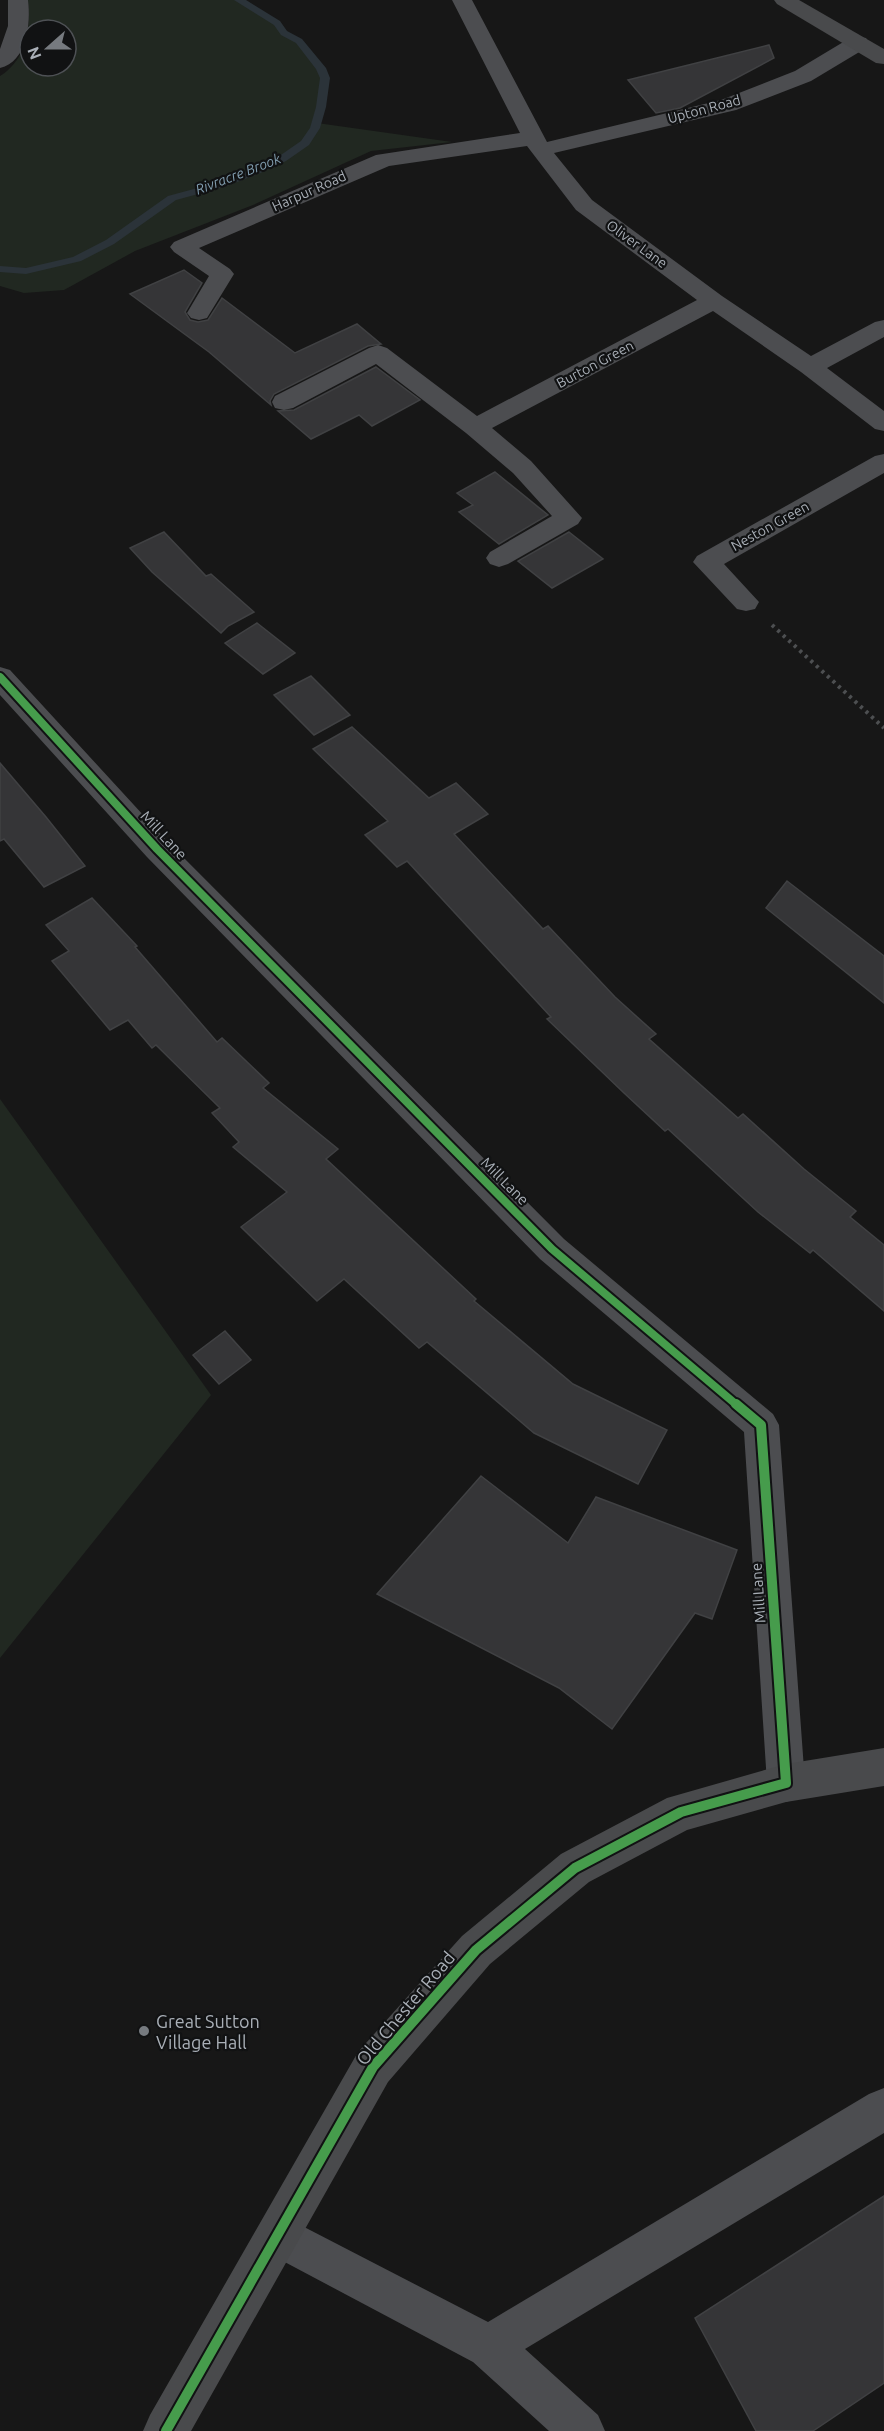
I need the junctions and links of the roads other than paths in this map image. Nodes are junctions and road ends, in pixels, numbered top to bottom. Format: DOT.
graph roads {
  1 [pos="18,0"];
  2 [pos="462,0"];
  3 [pos="784,0"];
  4 [pos="858,43"];
  5 [pos="884,58"];
  6 [pos="0,62"];
  7 [pos="537,144"];
  8 [pos="714,301"];
  9 [pos="199,313"];
  10 [pos="884,327"];
  11 [pos="810,367"];
  12 [pos="284,402"];
  13 [pos="884,423"];
  14 [pos="475,427"];
  15 [pos="884,462"];
  16 [pos="499,558"];
  17 [pos="747,602"];
  18 [pos="0,677"];
  19 [pos="884,1767"];
  20 [pos="786,1783"];
  21 [pos="884,2109"];
  22 [pos="279,2236"];
  23 [pos="489,2346"];
  24 [pos="166,2431"];
  25 [pos="582,2431"];
  1 -- 6 [label="street"];
  2 -- 7 [label="street, Oliver Lane"];
  3 -- 4 [label="main road"];
  4 -- 5 [label="main road"];
  4 -- 7 [label="street, Upton Road"];
  7 -- 8 [label="street, Oliver Lane"];
  7 -- 9 [label="street, Harpur Road"];
  8 -- 11 [label="street, Oliver Lane"];
  8 -- 14 [label="street, Burton Green"];
  10 -- 11 [label="street"];
  11 -- 13 [label="street, Oliver Lane"];
  12 -- 14 [label="street"];
  14 -- 16 [label="street"];
  15 -- 17 [label="street, Neston Green"];
  18 -- 20 [label="street, Mill Lane"];
  19 -- 20 [label="main road, Old Chester Road"];
  20 -- 22 [label="main road, Old Chester Road"];
  21 -- 23 [label="street"];
  22 -- 23 [label="street"];
  22 -- 24 [label="main road, Old Chester Road"];
  23 -- 25 [label="street"];
}
